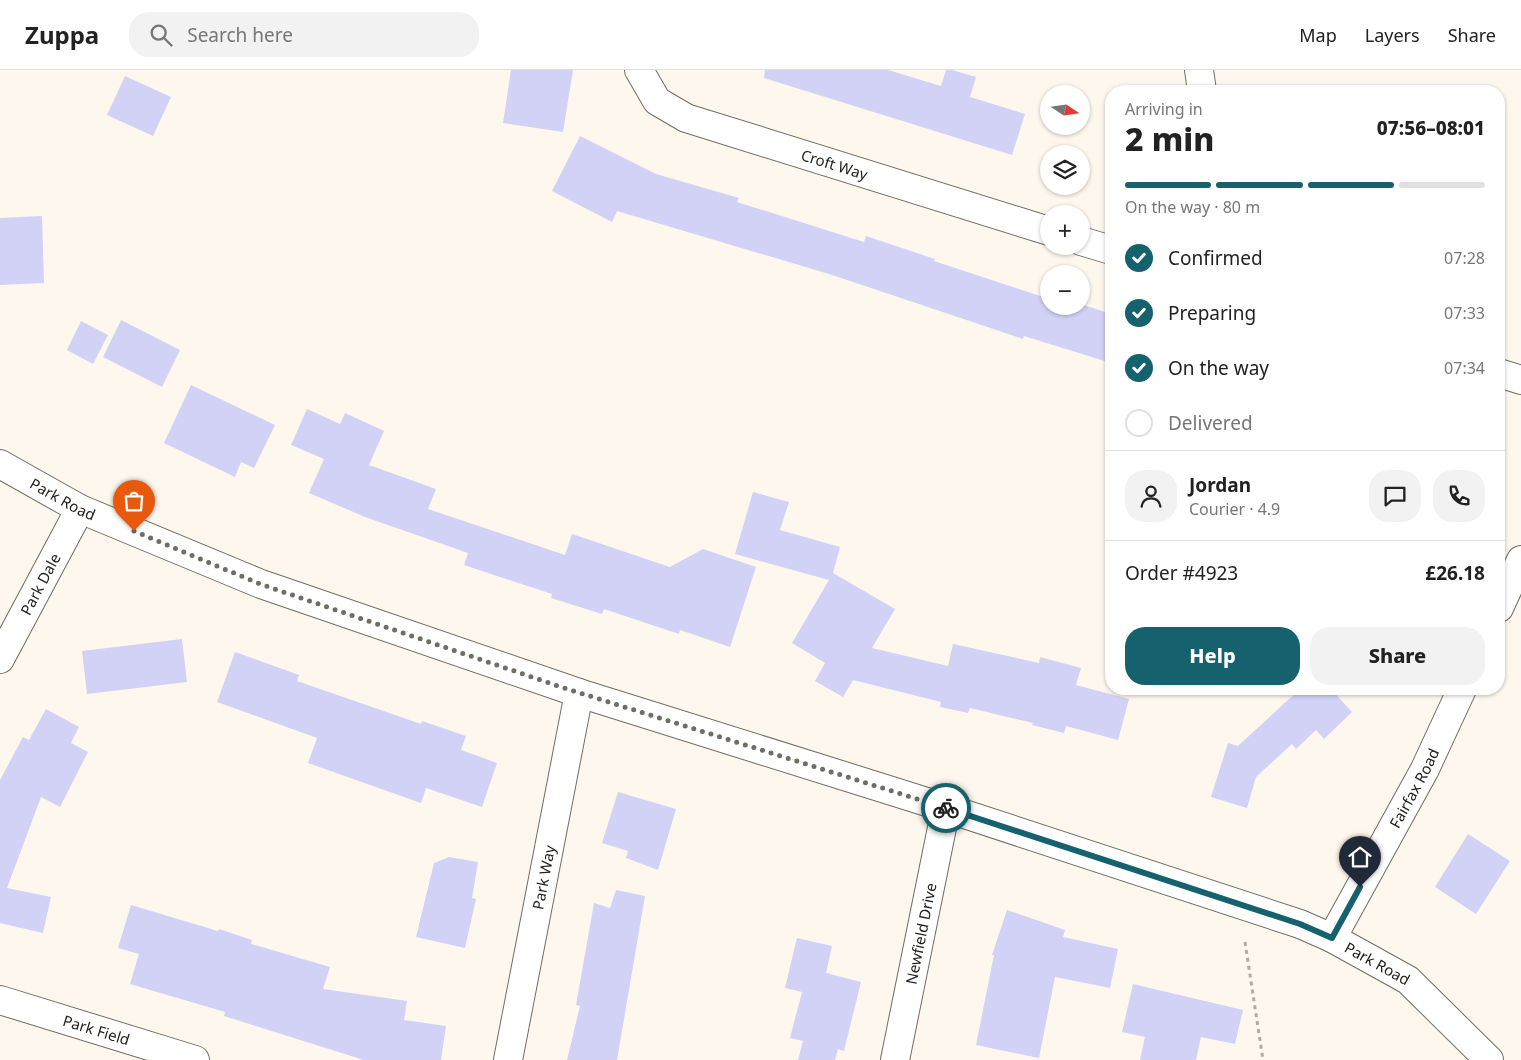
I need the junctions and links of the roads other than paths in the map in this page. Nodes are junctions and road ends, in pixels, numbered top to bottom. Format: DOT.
graph roads {
  1 [pos="639,70"];
  2 [pos="1199,70"];
  3 [pos="1201,85"];
  4 [pos="1040,228"];
  5 [pos="1090,244"];
  6 [pos="1105,248"];
  7 [pos="1505,375"];
  8 [pos="1521,380"];
  9 [pos="0,464"];
  10 [pos="80,508"];
  11 [pos="1521,560"];
  12 [pos="1505,595"];
  13 [pos="0,659"];
  14 [pos="580,693"];
  15 [pos="1459,695"];
  16 [pos="946,808"];
  17 [pos="1332,938"];
  18 [pos="0,1000"];
  19 [pos="195,1060"];
  20 [pos="508,1060"];
  21 [pos="894,1060"];
  22 [pos="1489,1060"];
  1 -- 4 [label="street, Croft Way"];
  2 -- 3 [label="street"];
  5 -- 6 [label="street"];
  7 -- 8 [label="street"];
  9 -- 10 [label="street, Park Road"];
  10 -- 13 [label="street, Park Dale"];
  10 -- 14 [label="street, Park Road"];
  11 -- 12 [label="street"];
  14 -- 16 [label="street, Park Road"];
  14 -- 20 [label="street, Park Way"];
  15 -- 17 [label="street, Fairfax Road"];
  16 -- 17 [label="street, Park Road"];
  16 -- 21 [label="street, Newfield Drive"];
  17 -- 22 [label="street, Park Road"];
  18 -- 19 [label="street, Park Field"];
}
